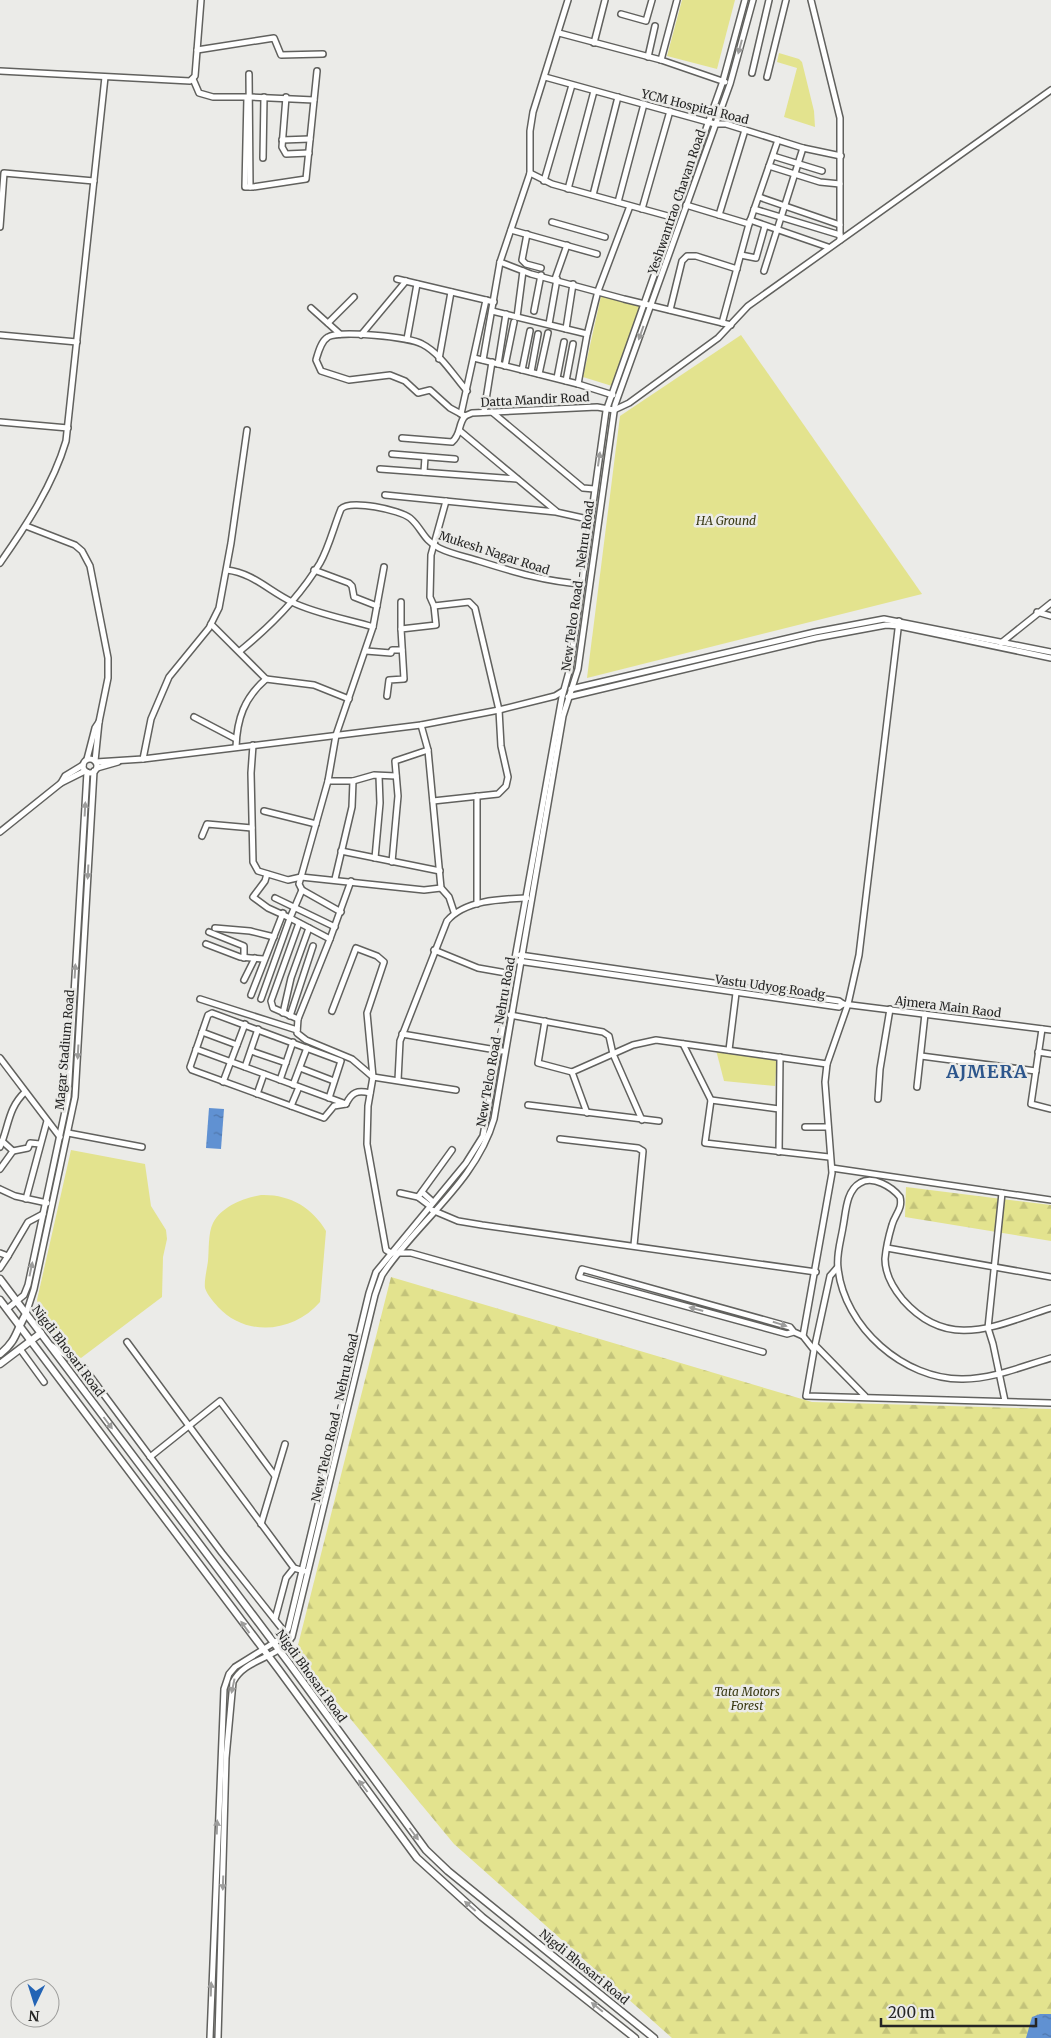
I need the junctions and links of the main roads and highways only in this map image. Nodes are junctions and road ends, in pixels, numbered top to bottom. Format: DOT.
graph roads {
  1 [pos="0,1279"];
  2 [pos="0,1300"];
  3 [pos="26,1314"];
  4 [pos="19,1325"];
  5 [pos="41,1333"];
  6 [pos="31,1340"];
  7 [pos="0,1354"];
  8 [pos="0,1364"];
  9 [pos="635,2038"];
  10 [pos="654,2038"];
  1 -- 3 [label="main road, Nigdi Bhosari Road"];
  2 -- 4 [label="main road, Nigdi Bhosari Road"];
  3 -- 4 [label="main road, Magar Stadium Road"];
  3 -- 5 [label="main road, Nigdi Bhosari Road"];
  4 -- 6 [label="main road, Nigdi Bhosari Road"];
  4 -- 7 [label="main road, Magar Stadium Road"];
  5 -- 6 [label="main road"];
  5 -- 10 [label="main road, Nigdi Bhosari Road, one-way"];
  6 -- 8 [label="main road"];
  9 -- 6 [label="main road, Nigdi Bhosari Road, one-way"];
}
